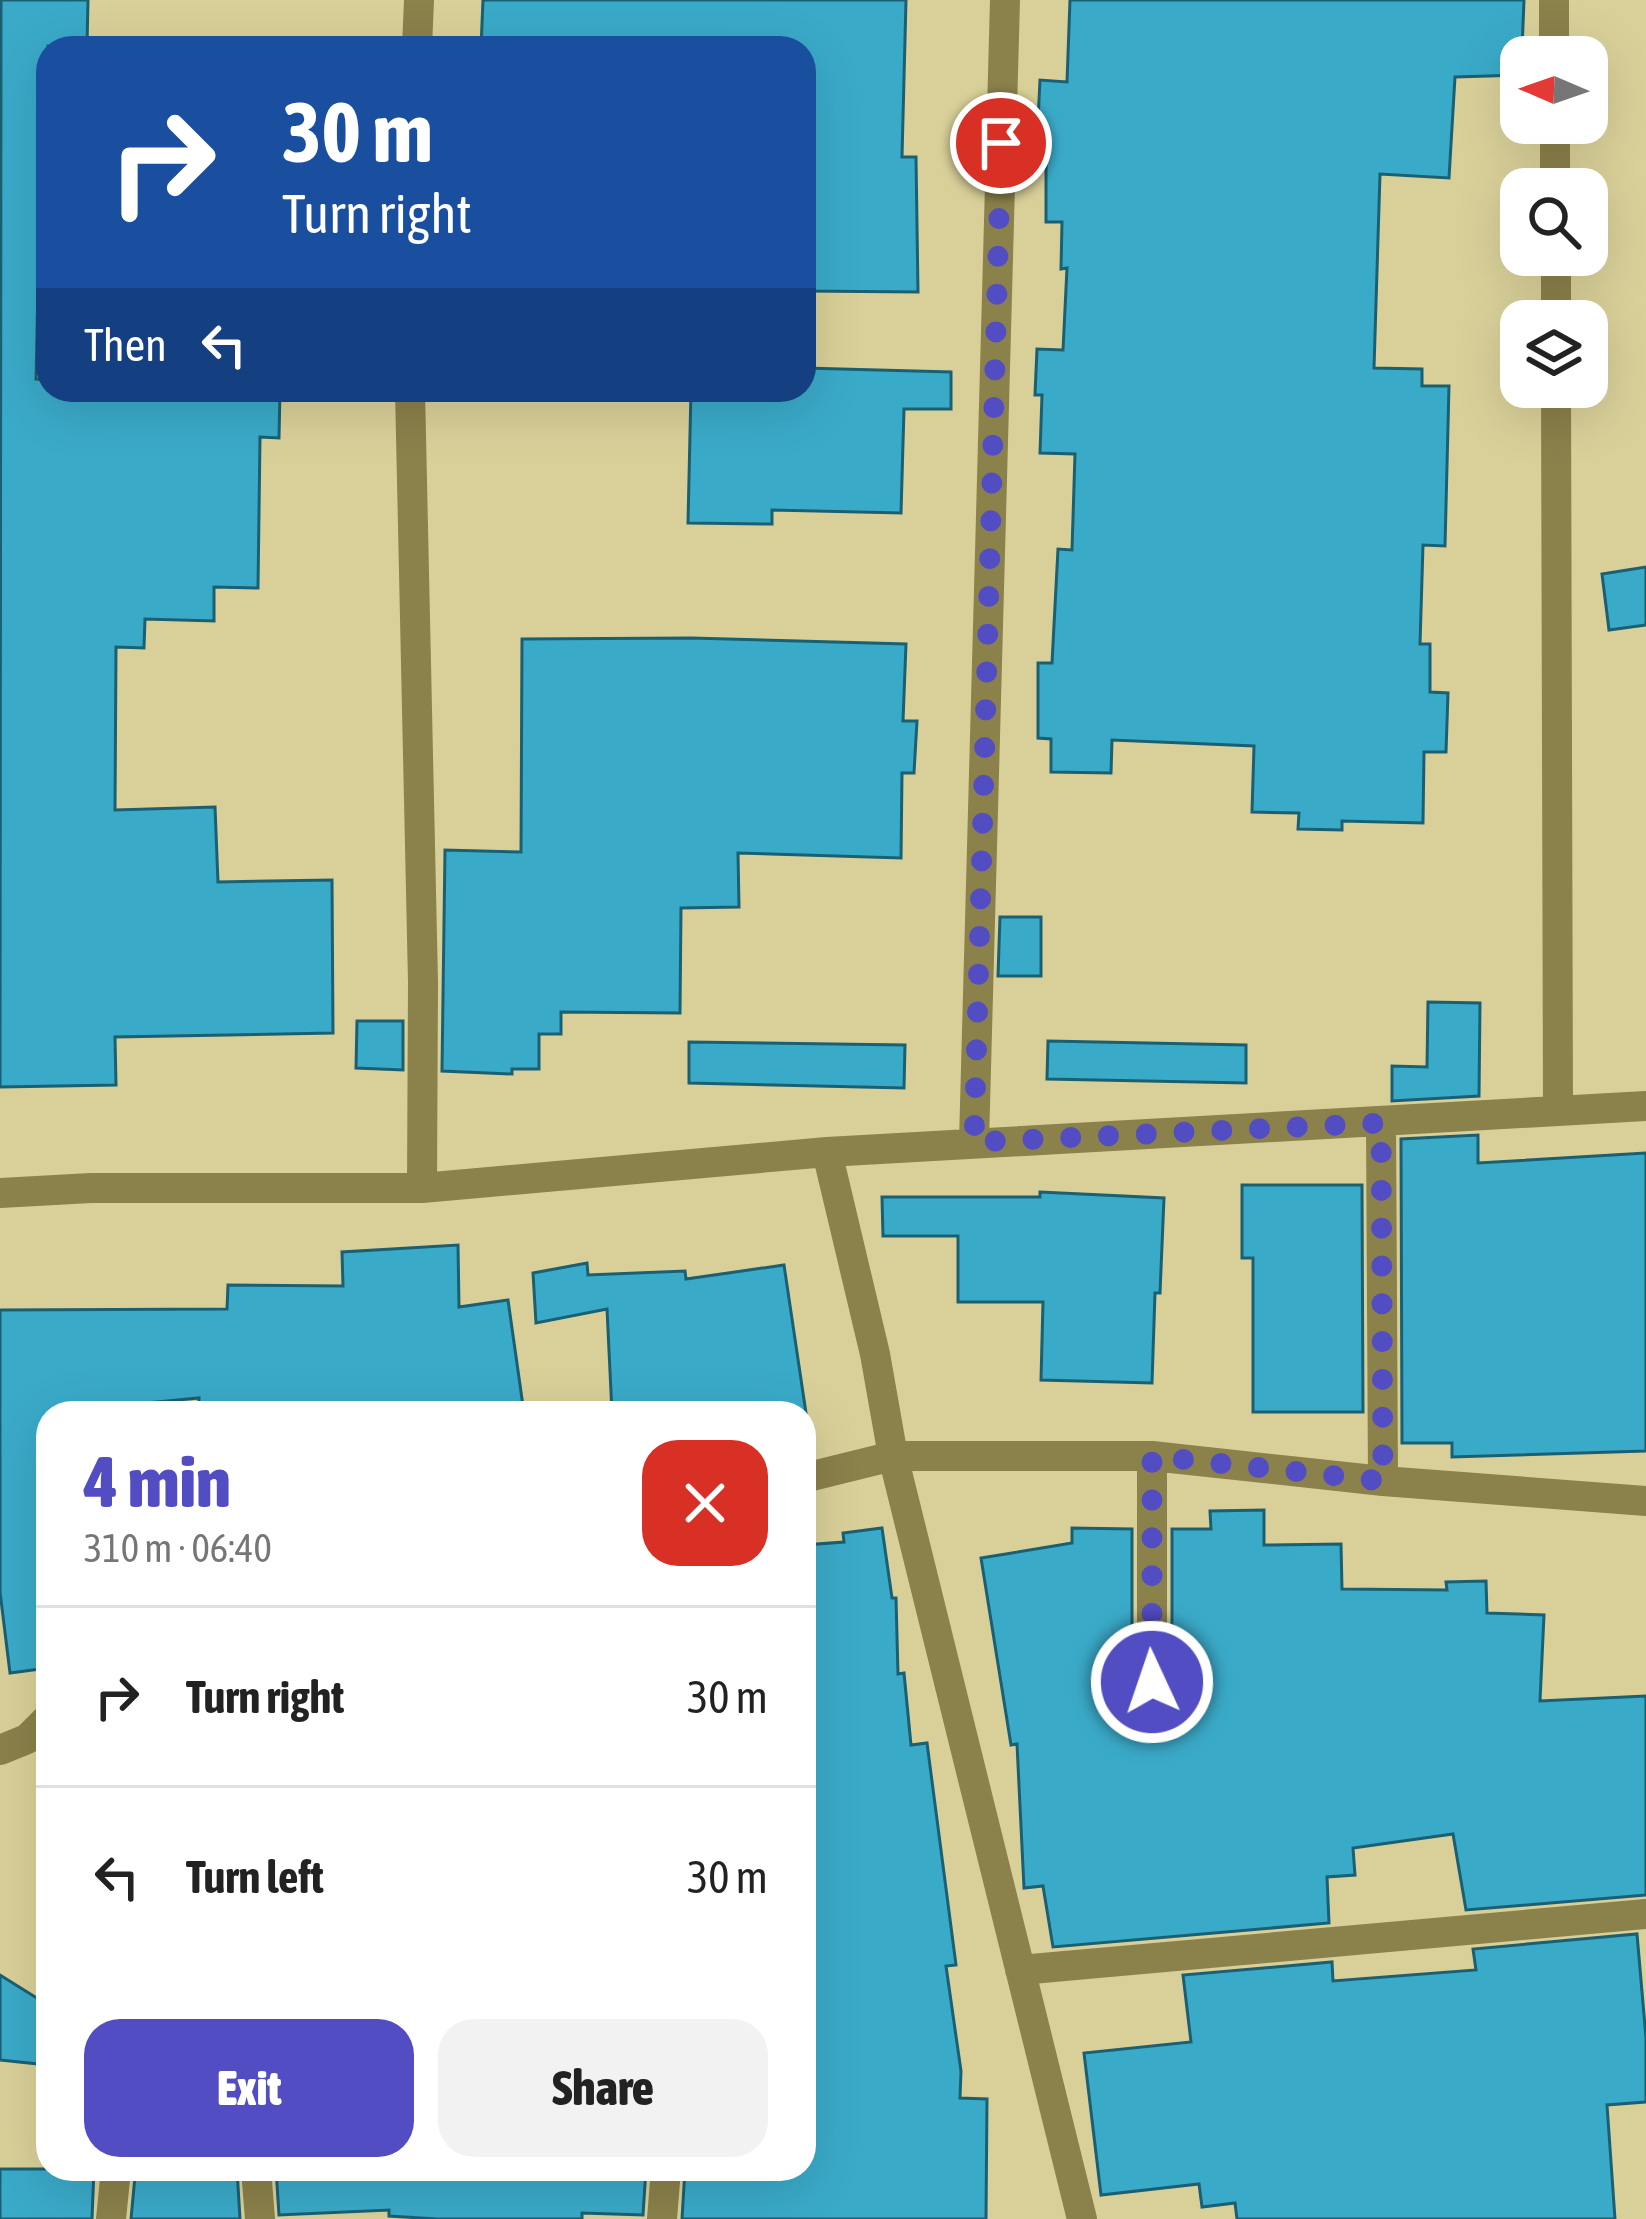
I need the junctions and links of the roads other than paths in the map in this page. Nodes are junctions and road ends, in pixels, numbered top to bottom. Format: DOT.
graph roads {
  1 [pos="419,0"];
  2 [pos="1006,0"];
  3 [pos="1554,0"];
  4 [pos="418,36"];
  5 [pos="1554,36"];
  6 [pos="410,402"];
  7 [pos="1556,408"];
  8 [pos="1646,1106"];
  9 [pos="1558,1109"];
  10 [pos="1381,1123"];
  11 [pos="974,1142"];
  12 [pos="827,1152"];
  13 [pos="422,1188"];
  14 [pos="0,1193"];
  15 [pos="893,1456"];
  16 [pos="1152,1456"];
  17 [pos="816,1475"];
  18 [pos="1383,1481"];
  19 [pos="1646,1501"];
  20 [pos="1152,1682"];
  21 [pos="36,1730"];
  22 [pos="0,1750"];
  23 [pos="1646,1914"];
  24 [pos="1020,1970"];
  25 [pos="115,2181"];
  26 [pos="257,2181"];
  27 [pos="665,2181"];
  28 [pos="111,2219"];
  29 [pos="260,2219"];
  30 [pos="662,2219"];
  31 [pos="1082,2219"];
  1 -- 4 [label="street"];
  2 -- 11 [label="street"];
  3 -- 5 [label="street"];
  6 -- 13 [label="street"];
  7 -- 9 [label="street"];
  8 -- 9 [label="street"];
  9 -- 10 [label="street"];
  10 -- 11 [label="street"];
  10 -- 18 [label="street"];
  11 -- 12 [label="street"];
  12 -- 13 [label="street"];
  12 -- 15 [label="street"];
  13 -- 14 [label="street"];
  15 -- 16 [label="street"];
  15 -- 17 [label="street"];
  15 -- 24 [label="street"];
  16 -- 18 [label="street"];
  16 -- 20 [label="street"];
  18 -- 19 [label="street"];
  21 -- 22 [label="street"];
  23 -- 24 [label="street"];
  24 -- 31 [label="street"];
  25 -- 28 [label="street"];
  26 -- 29 [label="street"];
  27 -- 30 [label="street"];
}
